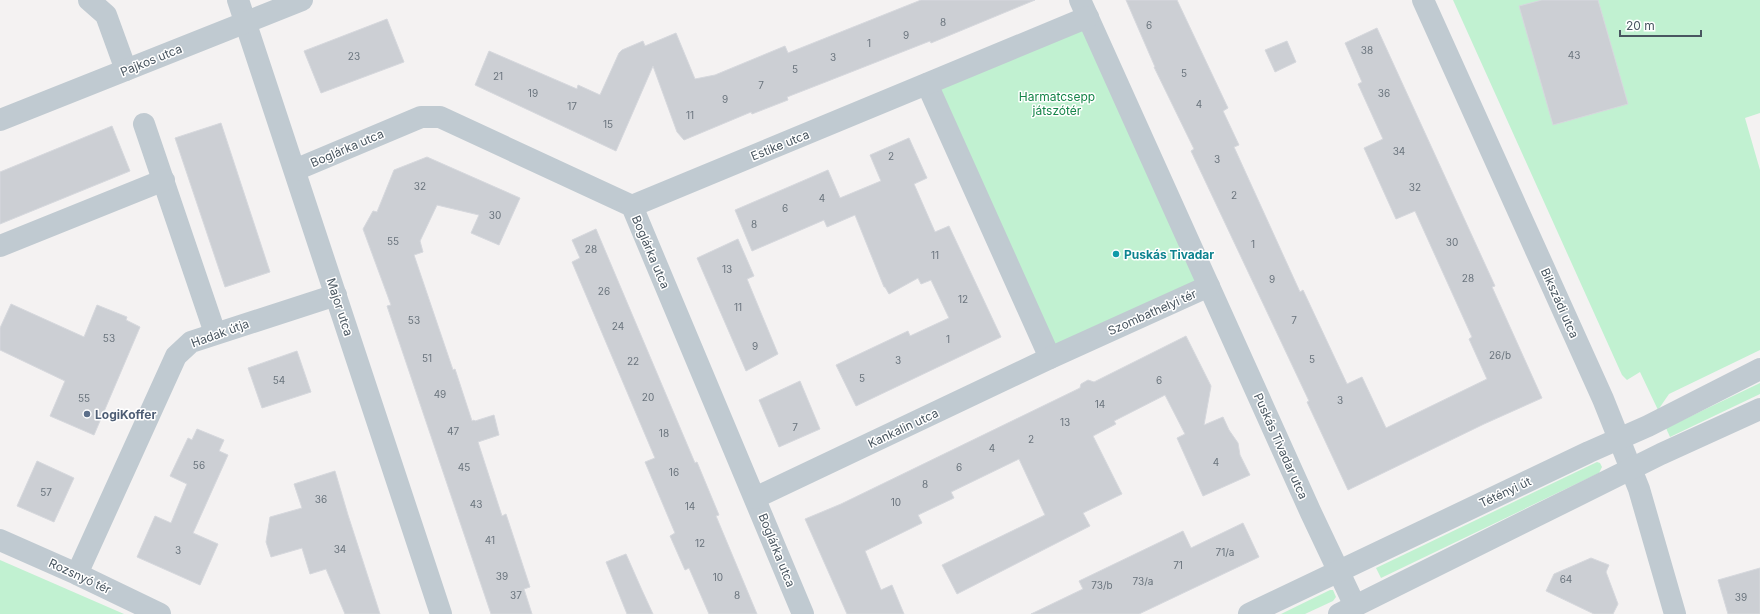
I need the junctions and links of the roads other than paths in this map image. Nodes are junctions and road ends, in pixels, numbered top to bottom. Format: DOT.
graph roads {
  1 [pos="89,0"];
  2 [pos="238,0"];
  3 [pos="302,0"];
  4 [pos="1423,0"];
  5 [pos="1084,9"];
  6 [pos="246,23"];
  7 [pos="126,70"];
  8 [pos="927,84"];
  9 [pos="0,120"];
  10 [pos="144,124"];
  11 [pos="295,170"];
  12 [pos="164,180"];
  13 [pos="632,206"];
  14 [pos="0,246"];
  15 [pos="1209,286"];
  16 [pos="336,295"];
  17 [pos="215,334"];
  18 [pos="1050,358"];
  19 [pos="1760,368"];
  20 [pos="1760,409"];
  21 [pos="1619,439"];
  22 [pos="1631,469"];
  23 [pos="755,498"];
  24 [pos="0,540"];
  25 [pos="1338,571"];
  26 [pos="77,574"];
  27 [pos="1347,610"];
  28 [pos="160,614"];
  29 [pos="441,614"];
  30 [pos="803,614"];
  31 [pos="1249,614"];
  32 [pos="1675,614"];
  1 -- 7 [label="street"];
  2 -- 6 [label="street, Major utca"];
  3 -- 6 [label="street, Pajkos utca"];
  4 -- 21 [label="street, Bikszádi utca"];
  5 -- 8 [label="street, Szombathelyi tér"];
  5 -- 15 [label="street, Szombathelyi tér"];
  6 -- 7 [label="street, Pajkos utca"];
  6 -- 11 [label="street, Major utca"];
  7 -- 9 [label="street, Pajkos utca"];
  8 -- 13 [label="street, Estike utca"];
  8 -- 18 [label="street"];
  10 -- 12 [label="street"];
  11 -- 13 [label="street, Boglárka utca"];
  11 -- 16 [label="street, Major utca"];
  12 -- 14 [label="street"];
  12 -- 17 [label="street"];
  13 -- 23 [label="street, Boglárka utca"];
  15 -- 18 [label="street, Szombathelyi tér"];
  15 -- 25 [label="street, Puskás Tivadar utca"];
  16 -- 17 [label="street, Hadak útja"];
  16 -- 29 [label="street, Major utca"];
  17 -- 26 [label="street, Hadak útja"];
  18 -- 23 [label="street, Kankalin utca"];
  19 -- 21 [label="street, Tétényi út"];
  20 -- 22 [label="street"];
  21 -- 22 [label="street, Bikszádi utca"];
  21 -- 25 [label="street, Tétényi út"];
  22 -- 27 [label="street"];
  22 -- 32 [label="street, Bikszádi utca"];
  23 -- 30 [label="street, Boglárka utca"];
  24 -- 26 [label="street, Rozsnyó tér"];
  25 -- 27 [label="street, Puskás Tivadar utca"];
  25 -- 31 [label="street, Tétényi út"];
  26 -- 28 [label="street, Rozsnyó tér"];
}
